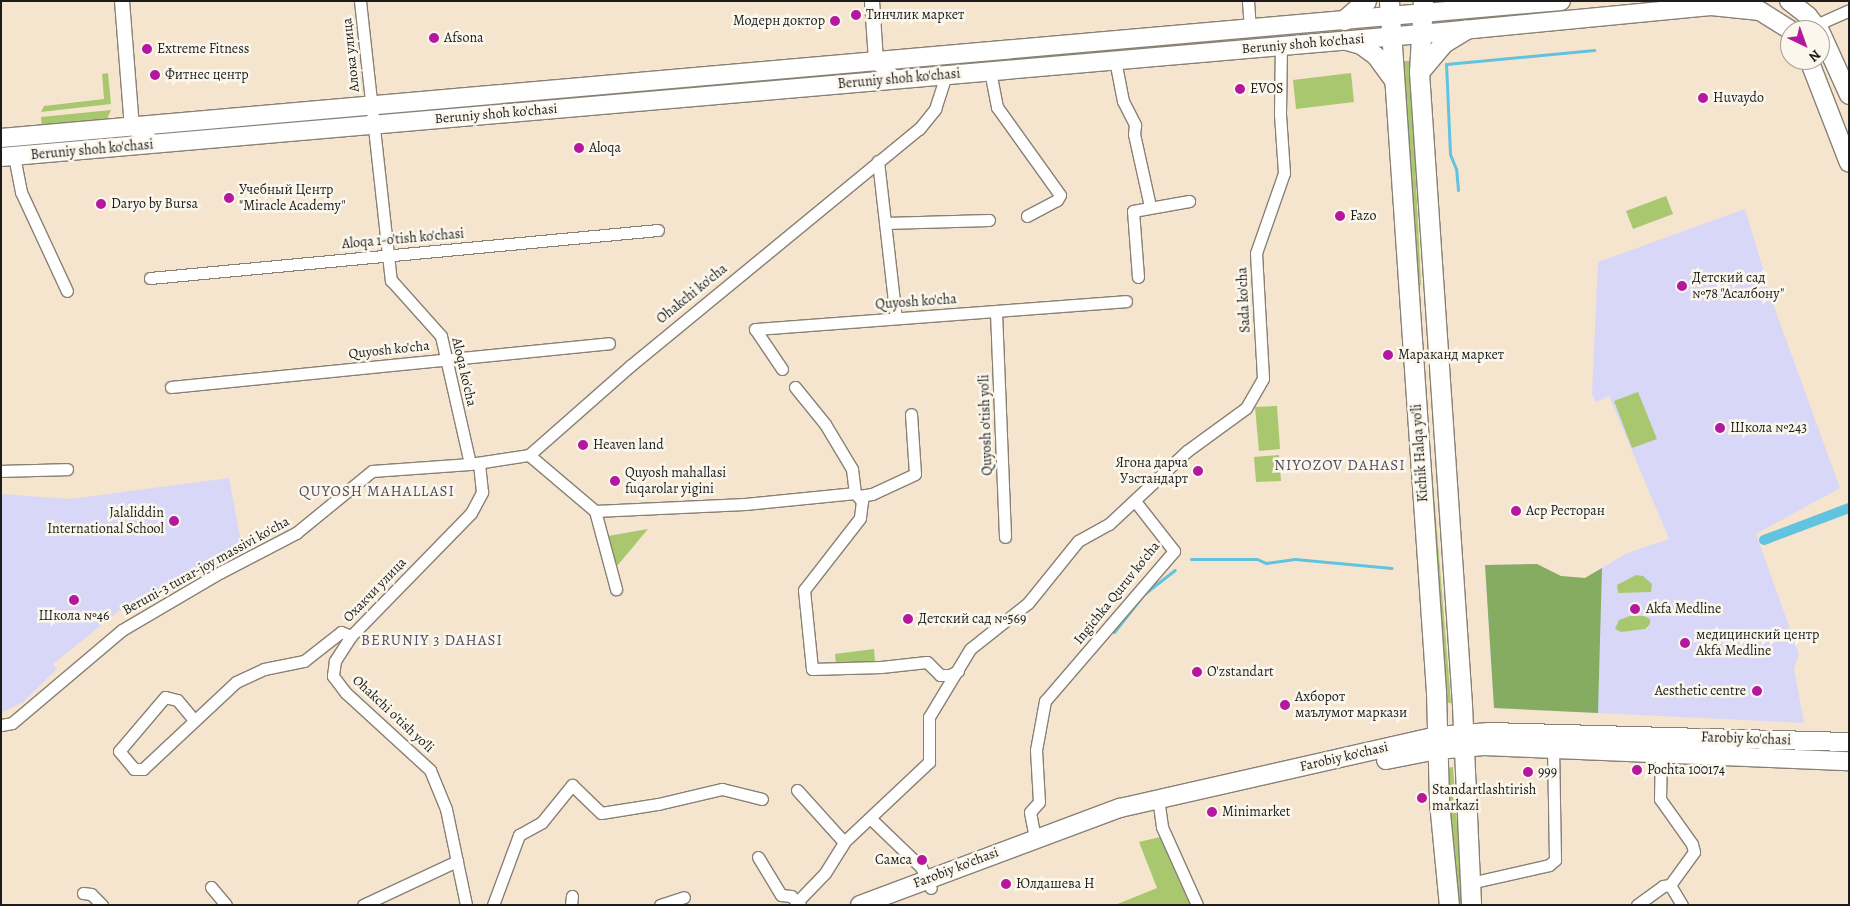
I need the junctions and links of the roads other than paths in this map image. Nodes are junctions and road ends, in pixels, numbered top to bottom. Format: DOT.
graph roads {
  1 [pos="122,1"];
  2 [pos="360,1"];
  3 [pos="872,1"];
  4 [pos="1248,1"];
  5 [pos="1366,1"];
  6 [pos="1561,1"];
  7 [pos="1789,1"];
  8 [pos="1422,8"];
  9 [pos="1389,9"];
  10 [pos="1849,10"];
  11 [pos="1344,20"];
  12 [pos="1809,20"];
  13 [pos="1830,22"];
  14 [pos="1780,23"];
  15 [pos="1250,29"];
  16 [pos="1465,30"];
  17 [pos="1421,34"];
  18 [pos="1391,36"];
  19 [pos="1344,40"];
  20 [pos="1282,46"];
  21 [pos="1830,55"];
  22 [pos="1115,60"];
  23 [pos="876,62"];
  24 [pos="1814,70"];
  25 [pos="990,71"];
  26 [pos="1419,72"];
  27 [pos="946,75"];
  28 [pos="896,79"];
  29 [pos="1394,81"];
  30 [pos="848,83"];
  31 [pos="1849,95"];
  32 [pos="372,106"];
  33 [pos="376,125"];
  34 [pos="132,127"];
  35 [pos="1,138"];
  36 [pos="156,144"];
  37 [pos="108,148"];
  38 [pos="7,157"];
  39 [pos="878,161"];
  40 [pos="1849,163"];
  41 [pos="1189,201"];
  42 [pos="1150,206"];
  43 [pos="1027,216"];
  44 [pos="989,220"];
  45 [pos="885,223"];
  46 [pos="658,230"];
  47 [pos="388,256"];
  48 [pos="1138,277"];
  49 [pos="150,278"];
  50 [pos="1433,287"];
  51 [pos="1408,289"];
  52 [pos="67,291"];
  53 [pos="1126,301"];
  54 [pos="996,312"];
  55 [pos="896,318"];
  56 [pos="1411,328"];
  57 [pos="1436,328"];
  58 [pos="609,343"];
  59 [pos="445,359"];
  60 [pos="782,369"];
  61 [pos="171,386"];
  62 [pos="795,387"];
  63 [pos="910,414"];
  64 [pos="529,455"];
  65 [pos="474,464"];
  66 [pos="67,469"];
  67 [pos="1,471"];
  68 [pos="857,495"];
  69 [pos="1135,501"];
  70 [pos="595,511"];
  71 [pos="1005,537"];
  72 [pos="616,589"];
  73 [pos="351,636"];
  74 [pos="958,670"];
  75 [pos="194,720"];
  76 [pos="1,725"];
  77 [pos="1463,740"];
  78 [pos="1849,742"];
  79 [pos="1437,743"];
  80 [pos="1553,749"];
  81 [pos="1661,752"];
  82 [pos="1849,761"];
  83 [pos="797,790"];
  84 [pos="762,799"];
  85 [pos="1159,803"];
  86 [pos="870,818"];
  87 [pos="1035,838"];
  88 [pos="844,842"];
  89 [pos="758,857"];
  90 [pos="457,862"];
  91 [pos="1470,883"];
  92 [pos="929,884"];
  93 [pos="1670,885"];
  94 [pos="211,887"];
  95 [pos="83,893"];
  96 [pos="684,897"];
  97 [pos="799,903"];
  98 [pos="495,904"];
  99 [pos="102,905"];
  100 [pos="226,905"];
  101 [pos="363,905"];
  102 [pos="466,905"];
  103 [pos="660,905"];
  104 [pos="860,905"];
  105 [pos="890,905"];
  106 [pos="1197,905"];
  107 [pos="1449,905"];
  108 [pos="1471,905"];
  109 [pos="1637,905"];
  110 [pos="1682,905"];
  1 -- 34 [label="street"];
  2 -- 32 [label="street, Алока улица"];
  3 -- 23 [label="street"];
  4 -- 15 [label="street"];
  5 -- 11 [label="highway"];
  6 -- 8 [label="main road, Beruniy shoh ko'chasi"];
  7 -- 12 [label="main road"];
  8 -- 9 [label="main road, Beruniy shoh ko'chasi"];
  8 -- 17 [label="highway, Kichik Halqa yo'li"];
  9 -- 11 [label="main road, Beruniy shoh ko'chasi"];
  9 -- 18 [label="highway, Kichik Halqa yo'li"];
  10 -- 13 [label="street"];
  11 -- 15 [label="main road, Beruniy shoh ko'chasi"];
  14 -- 16 [label="main road, Beruniy shoh ko'chasi"];
  15 -- 23 [label="main road, Beruniy shoh ko'chasi"];
  16 -- 17 [label="main road, Beruniy shoh ko'chasi"];
  16 -- 26 [label="highway"];
  17 -- 18 [label="main road, Beruniy shoh ko'chasi"];
  17 -- 26 [label="highway, Kichik Halqa yo'li"];
  18 -- 19 [label="main road, Beruniy shoh ko'chasi"];
  18 -- 29 [label="highway, Kichik Halqa yo'li"];
  19 -- 20 [label="main road, Beruniy shoh ko'chasi"];
  19 -- 29 [label="main road"];
  20 -- 22 [label="main road, Beruniy shoh ko'chasi"];
  20 -- 69 [label="street, Sada ko'cha"];
  21 -- 31 [label="main road"];
  22 -- 25 [label="main road, Beruniy shoh ko'chasi"];
  22 -- 42 [label="street"];
  23 -- 28 [label="street"];
  23 -- 30 [label="street"];
  23 -- 32 [label="main road, Beruniy shoh ko'chasi"];
  24 -- 40 [label="main road"];
  25 -- 27 [label="main road, Beruniy shoh ko'chasi"];
  25 -- 43 [label="street"];
  26 -- 50 [label="highway, Kichik Halqa yo'li"];
  27 -- 28 [label="main road, Beruniy shoh ko'chasi"];
  27 -- 39 [label="street, Ohakchi ko'cha"];
  28 -- 30 [label="main road, Beruniy shoh ko'chasi"];
  29 -- 51 [label="highway, Kichik Halqa yo'li"];
  30 -- 33 [label="main road, Beruniy shoh ko'chasi"];
  32 -- 33 [label="street, Алока улица"];
  32 -- 34 [label="main road, Beruniy shoh ko'chasi"];
  33 -- 36 [label="main road, Beruniy shoh ko'chasi"];
  33 -- 47 [label="street, Aloqa ko'cha"];
  34 -- 35 [label="main road, Beruniy shoh ko'chasi"];
  34 -- 36 [label="street"];
  34 -- 37 [label="street"];
  36 -- 37 [label="main road, Beruniy shoh ko'chasi"];
  37 -- 38 [label="main road, Beruniy shoh ko'chasi"];
  38 -- 52 [label="street"];
  39 -- 45 [label="street"];
  39 -- 64 [label="street, Ohakchi ko'cha"];
  41 -- 42 [label="street"];
  42 -- 48 [label="street"];
  44 -- 45 [label="street"];
  45 -- 55 [label="street"];
  46 -- 47 [label="street, Aloqa 1-o'tish ko'chasi"];
  47 -- 49 [label="street, Aloqa 1-o'tish ko'chasi"];
  47 -- 59 [label="street, Aloqa ko'cha"];
  50 -- 51 [label="highway"];
  50 -- 57 [label="highway, Kichik Halqa yo'li"];
  51 -- 56 [label="highway, Kichik Halqa yo'li"];
  53 -- 54 [label="street, Quyosh ko'cha"];
  54 -- 55 [label="street, Quyosh ko'cha"];
  54 -- 71 [label="street, Quyosh o'tish yo'li"];
  55 -- 60 [label="street, Quyosh ko'cha"];
  56 -- 57 [label="highway"];
  56 -- 79 [label="highway, Kichik Halqa yo'li"];
  57 -- 77 [label="highway, Kichik Halqa yo'li"];
  58 -- 59 [label="street, Quyosh ko'cha"];
  59 -- 61 [label="street, Quyosh ko'cha"];
  59 -- 65 [label="street, Aloqa ko'cha"];
  62 -- 68 [label="street"];
  63 -- 68 [label="street"];
  64 -- 65 [label="street, Beruni-3 turar-joy massivi ko'cha"];
  64 -- 70 [label="street"];
  65 -- 73 [label="street, Охакчи улица"];
  65 -- 76 [label="street, Beruni-3 turar-joy massivi ko'cha"];
  66 -- 67 [label="street"];
  68 -- 70 [label="street"];
  68 -- 74 [label="street"];
  69 -- 74 [label="street, Sada ko'cha"];
  69 -- 87 [label="street, Ingichka Quruv ko'cha"];
  70 -- 72 [label="street"];
  73 -- 75 [label="street, Охакчи улица"];
  73 -- 90 [label="street, Ohakchi o'tish yo'li"];
  74 -- 86 [label="street, Sada ko'cha"];
  75 -- 75 [label="street, Охакчи улица"];
  77 -- 78 [label="main road, Farobiy ko'chasi"];
  77 -- 79 [label="main road, Farobiy ko'chasi"];
  77 -- 80 [label="main road, Farobiy ko'chasi"];
  77 -- 91 [label="highway, Kichik Halqa yo'li"];
  79 -- 85 [label="main road, Farobiy ko'chasi"];
  79 -- 107 [label="highway, Kichik Halqa yo'li"];
  80 -- 81 [label="main road, Farobiy ko'chasi"];
  80 -- 91 [label="street"];
  81 -- 82 [label="main road, Farobiy ko'chasi"];
  81 -- 93 [label="street"];
  83 -- 88 [label="street"];
  84 -- 98 [label="street"];
  85 -- 87 [label="main road, Farobiy ko'chasi"];
  85 -- 92 [label="main road, Farobiy ko'chasi"];
  85 -- 106 [label="street"];
  86 -- 88 [label="street, Sada ko'cha"];
  86 -- 92 [label="street"];
  87 -- 92 [label="main road, Farobiy ko'chasi"];
  88 -- 97 [label="street, Sada ko'cha"];
  89 -- 97 [label="street"];
  90 -- 101 [label="street"];
  90 -- 102 [label="street, Ohakchi o'tish yo'li"];
  91 -- 108 [label="highway, Kichik Halqa yo'li"];
  92 -- 104 [label="main road, Farobiy ko'chasi"];
  92 -- 105 [label="main road, Farobiy ko'chasi"];
  93 -- 109 [label="street"];
  93 -- 110 [label="street"];
  94 -- 100 [label="street"];
  95 -- 99 [label="street"];
  96 -- 103 [label="street"];
}
